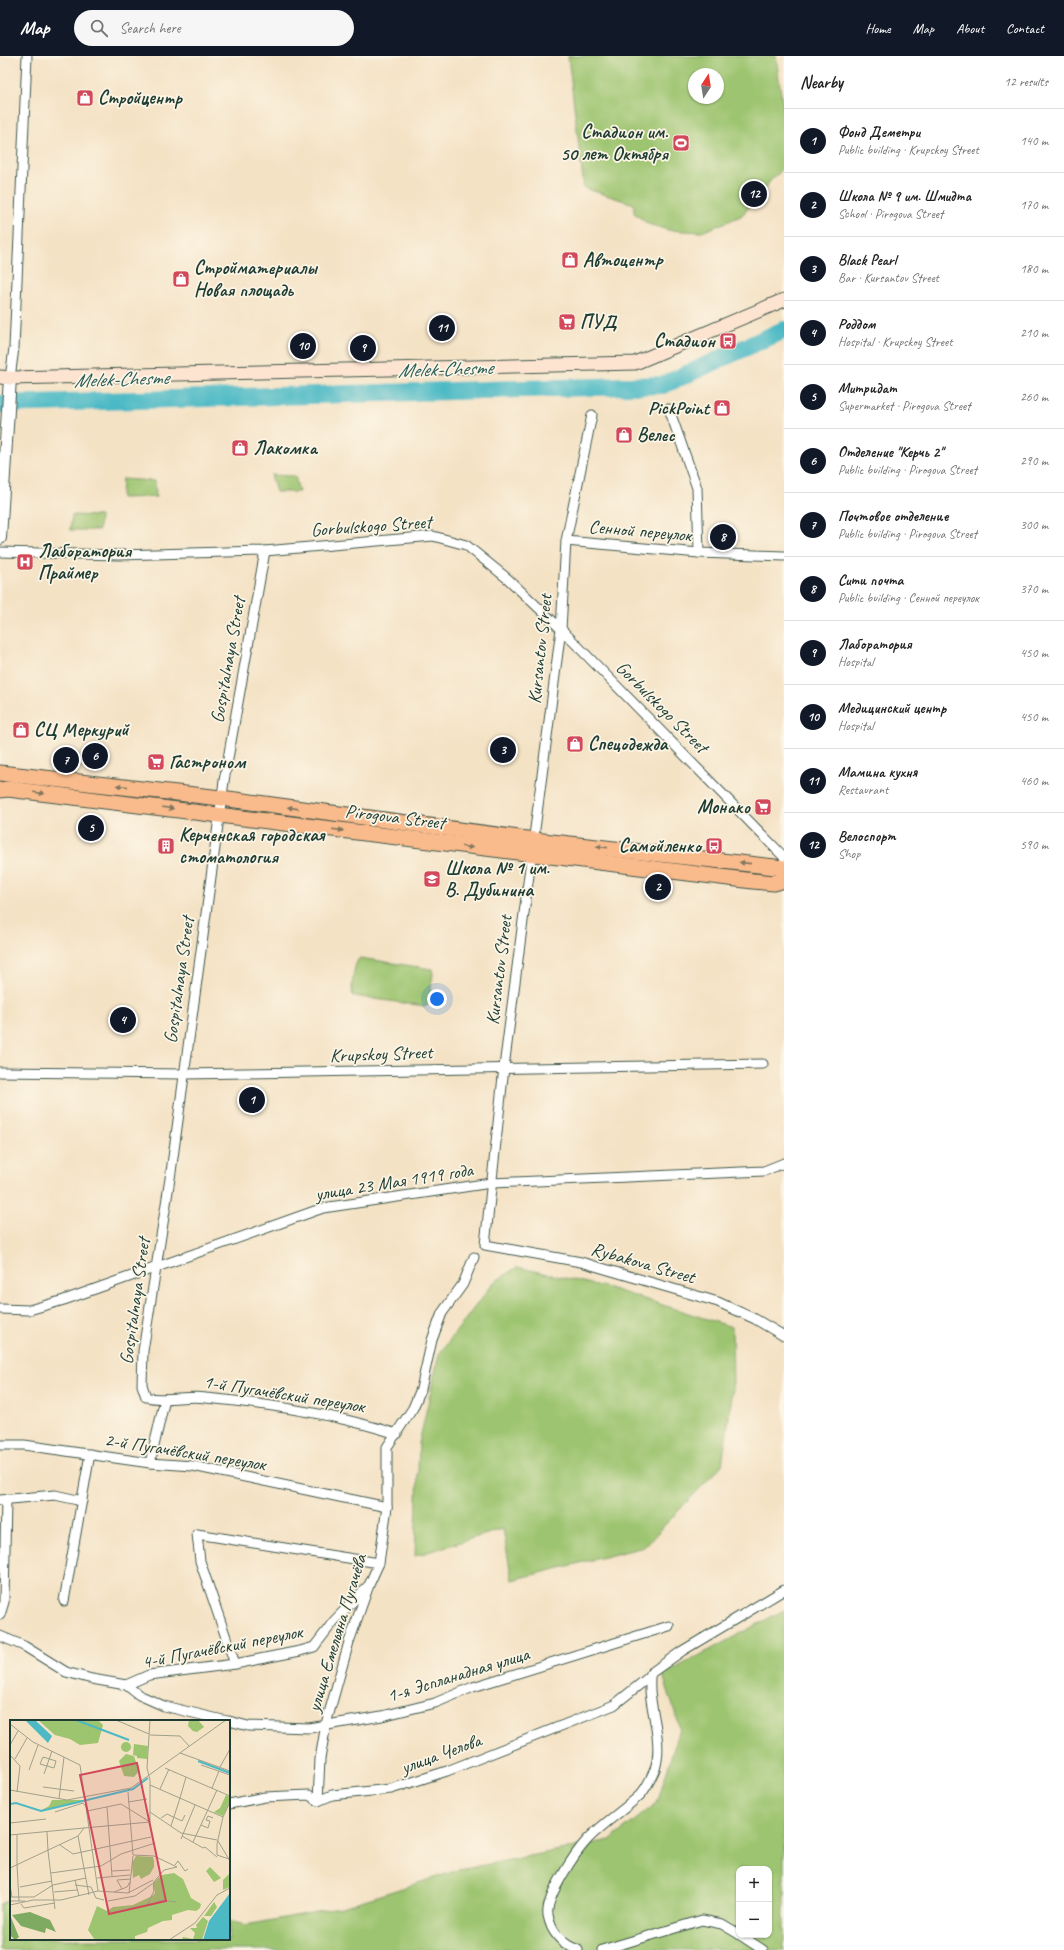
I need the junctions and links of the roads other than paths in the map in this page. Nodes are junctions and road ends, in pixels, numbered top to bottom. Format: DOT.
graph roads {
  1 [pos="27,56"];
  2 [pos="784,300"];
  3 [pos="7,381"];
  4 [pos="669,410"];
  5 [pos="592,415"];
  6 [pos="1,506"];
  7 [pos="0,538"];
  8 [pos="566,541"];
  9 [pos="265,551"];
  10 [pos="0,552"];
  11 [pos="699,553"];
  12 [pos="784,556"];
  13 [pos="561,629"];
  14 [pos="0,773"];
  15 [pos="0,790"];
  16 [pos="221,798"];
  17 [pos="219,815"];
  18 [pos="533,847"];
  19 [pos="784,857"];
  20 [pos="784,868"];
  21 [pos="784,880"];
  22 [pos="763,1064"];
  23 [pos="504,1067"];
  24 [pos="0,1072"];
  25 [pos="184,1074"];
  26 [pos="784,1163"];
  27 [pos="491,1183"];
  28 [pos="484,1245"];
  29 [pos="474,1258"];
  30 [pos="157,1269"];
  31 [pos="0,1309"];
  32 [pos="784,1336"];
  33 [pos="165,1399"];
  34 [pos="397,1434"];
  35 [pos="0,1445"];
  36 [pos="90,1454"];
  37 [pos="150,1463"];
  38 [pos="3,1500"];
  39 [pos="82,1500"];
  40 [pos="387,1506"];
  41 [pos="379,1563"];
  42 [pos="369,1585"];
  43 [pos="784,1590"];
  44 [pos="64,1601"];
  45 [pos="0,1615"];
  46 [pos="669,1626"];
  47 [pos="0,1636"];
  48 [pos="235,1664"];
  49 [pos="649,1677"];
  50 [pos="126,1685"];
  51 [pos="224,1720"];
  52 [pos="230,1722"];
  53 [pos="326,1724"];
  54 [pos="318,1801"];
  55 [pos="230,1804"];
  56 [pos="736,1933"];
  57 [pos="744,1938"];
  58 [pos="578,1950"];
  59 [pos="602,1950"];
  60 [pos="763,1950"];
  1 -- 3 [label="street"];
  2 -- 3 [label="main road"];
  3 -- 6 [label="street"];
  4 -- 11 [label="street"];
  5 -- 8 [label="street, Kursantov Street"];
  6 -- 7 [label="street"];
  8 -- 11 [label="street, Сенной переулок"];
  8 -- 13 [label="street, Kursantov Street"];
  9 -- 10 [label="street, Gorbulskogo Street"];
  9 -- 13 [label="street, Gorbulskogo Street"];
  9 -- 16 [label="street, Gospitalnaya Street"];
  11 -- 12 [label="street, Сенной переулок"];
  13 -- 18 [label="street, Kursantov Street"];
  13 -- 19 [label="street, Gorbulskogo Street"];
  16 -- 14 [label="main road, Pirogova Street, one-way"];
  15 -- 17 [label="main road, Pirogova Street, one-way"];
  16 -- 17 [label="street, Gospitalnaya Street"];
  18 -- 16 [label="main road, Pirogova Street, one-way"];
  17 -- 18 [label="main road, Pirogova Street, one-way"];
  17 -- 25 [label="street, Gospitalnaya Street"];
  20 -- 18 [label="main road, Pirogova Street, one-way"];
  18 -- 21 [label="main road, Pirogova Street"];
  18 -- 23 [label="street, Kursantov Street"];
  22 -- 23 [label="street, Krupskoy Street"];
  23 -- 25 [label="street, Krupskoy Street"];
  23 -- 27 [label="street, Kursantov Street"];
  24 -- 25 [label="street, Krupskoy Street"];
  25 -- 30 [label="street, Gospitalnaya Street"];
  26 -- 27 [label="street, улица 23 Мая 1919 года"];
  27 -- 28 [label="street, Kursantov Street"];
  27 -- 30 [label="street, улица 23 Мая 1919 года"];
  28 -- 32 [label="street, Rybakova Street"];
  29 -- 34 [label="street, улица Емельяна Пугачёва"];
  30 -- 31 [label="street, улица 23 Мая 1919 года"];
  30 -- 33 [label="street, Gospitalnaya Street"];
  33 -- 34 [label="street, 1-й Пугачёвский переулок"];
  33 -- 37 [label="street"];
  34 -- 40 [label="street, улица Емельяна Пугачёва"];
  35 -- 36 [label="street, 2-й Пугачёвский переулок"];
  36 -- 37 [label="street, 2-й Пугачёвский переулок"];
  36 -- 39 [label="street"];
  37 -- 40 [label="street, 2-й Пугачёвский переулок"];
  38 -- 39 [label="street"];
  38 -- 45 [label="street"];
  39 -- 44 [label="street"];
  40 -- 41 [label="street, улица Емельяна Пугачёва"];
  41 -- 42 [label="street, улица Емельяна Пугачёва"];
  41 -- 48 [label="street"];
  42 -- 48 [label="street, 4-й Пугачёвский переулок"];
  42 -- 53 [label="street, улица Емельяна Пугачёва"];
  43 -- 49 [label="street, улица Челова"];
  46 -- 53 [label="street, 1-я Эспланадная улица"];
  47 -- 50 [label="street, 1-я Эспланадная улица"];
  48 -- 50 [label="street, 4-й Пугачёвский переулок"];
  49 -- 54 [label="street, улица Челова"];
  49 -- 58 [label="street"];
  50 -- 51 [label="street, 1-я Эспланадная улица"];
  52 -- 53 [label="street, 1-я Эспланадная улица"];
  53 -- 54 [label="street, улица Емельяна Пугачёва"];
  54 -- 55 [label="street"];
  56 -- 59 [label="street"];
  57 -- 60 [label="street"];
}
